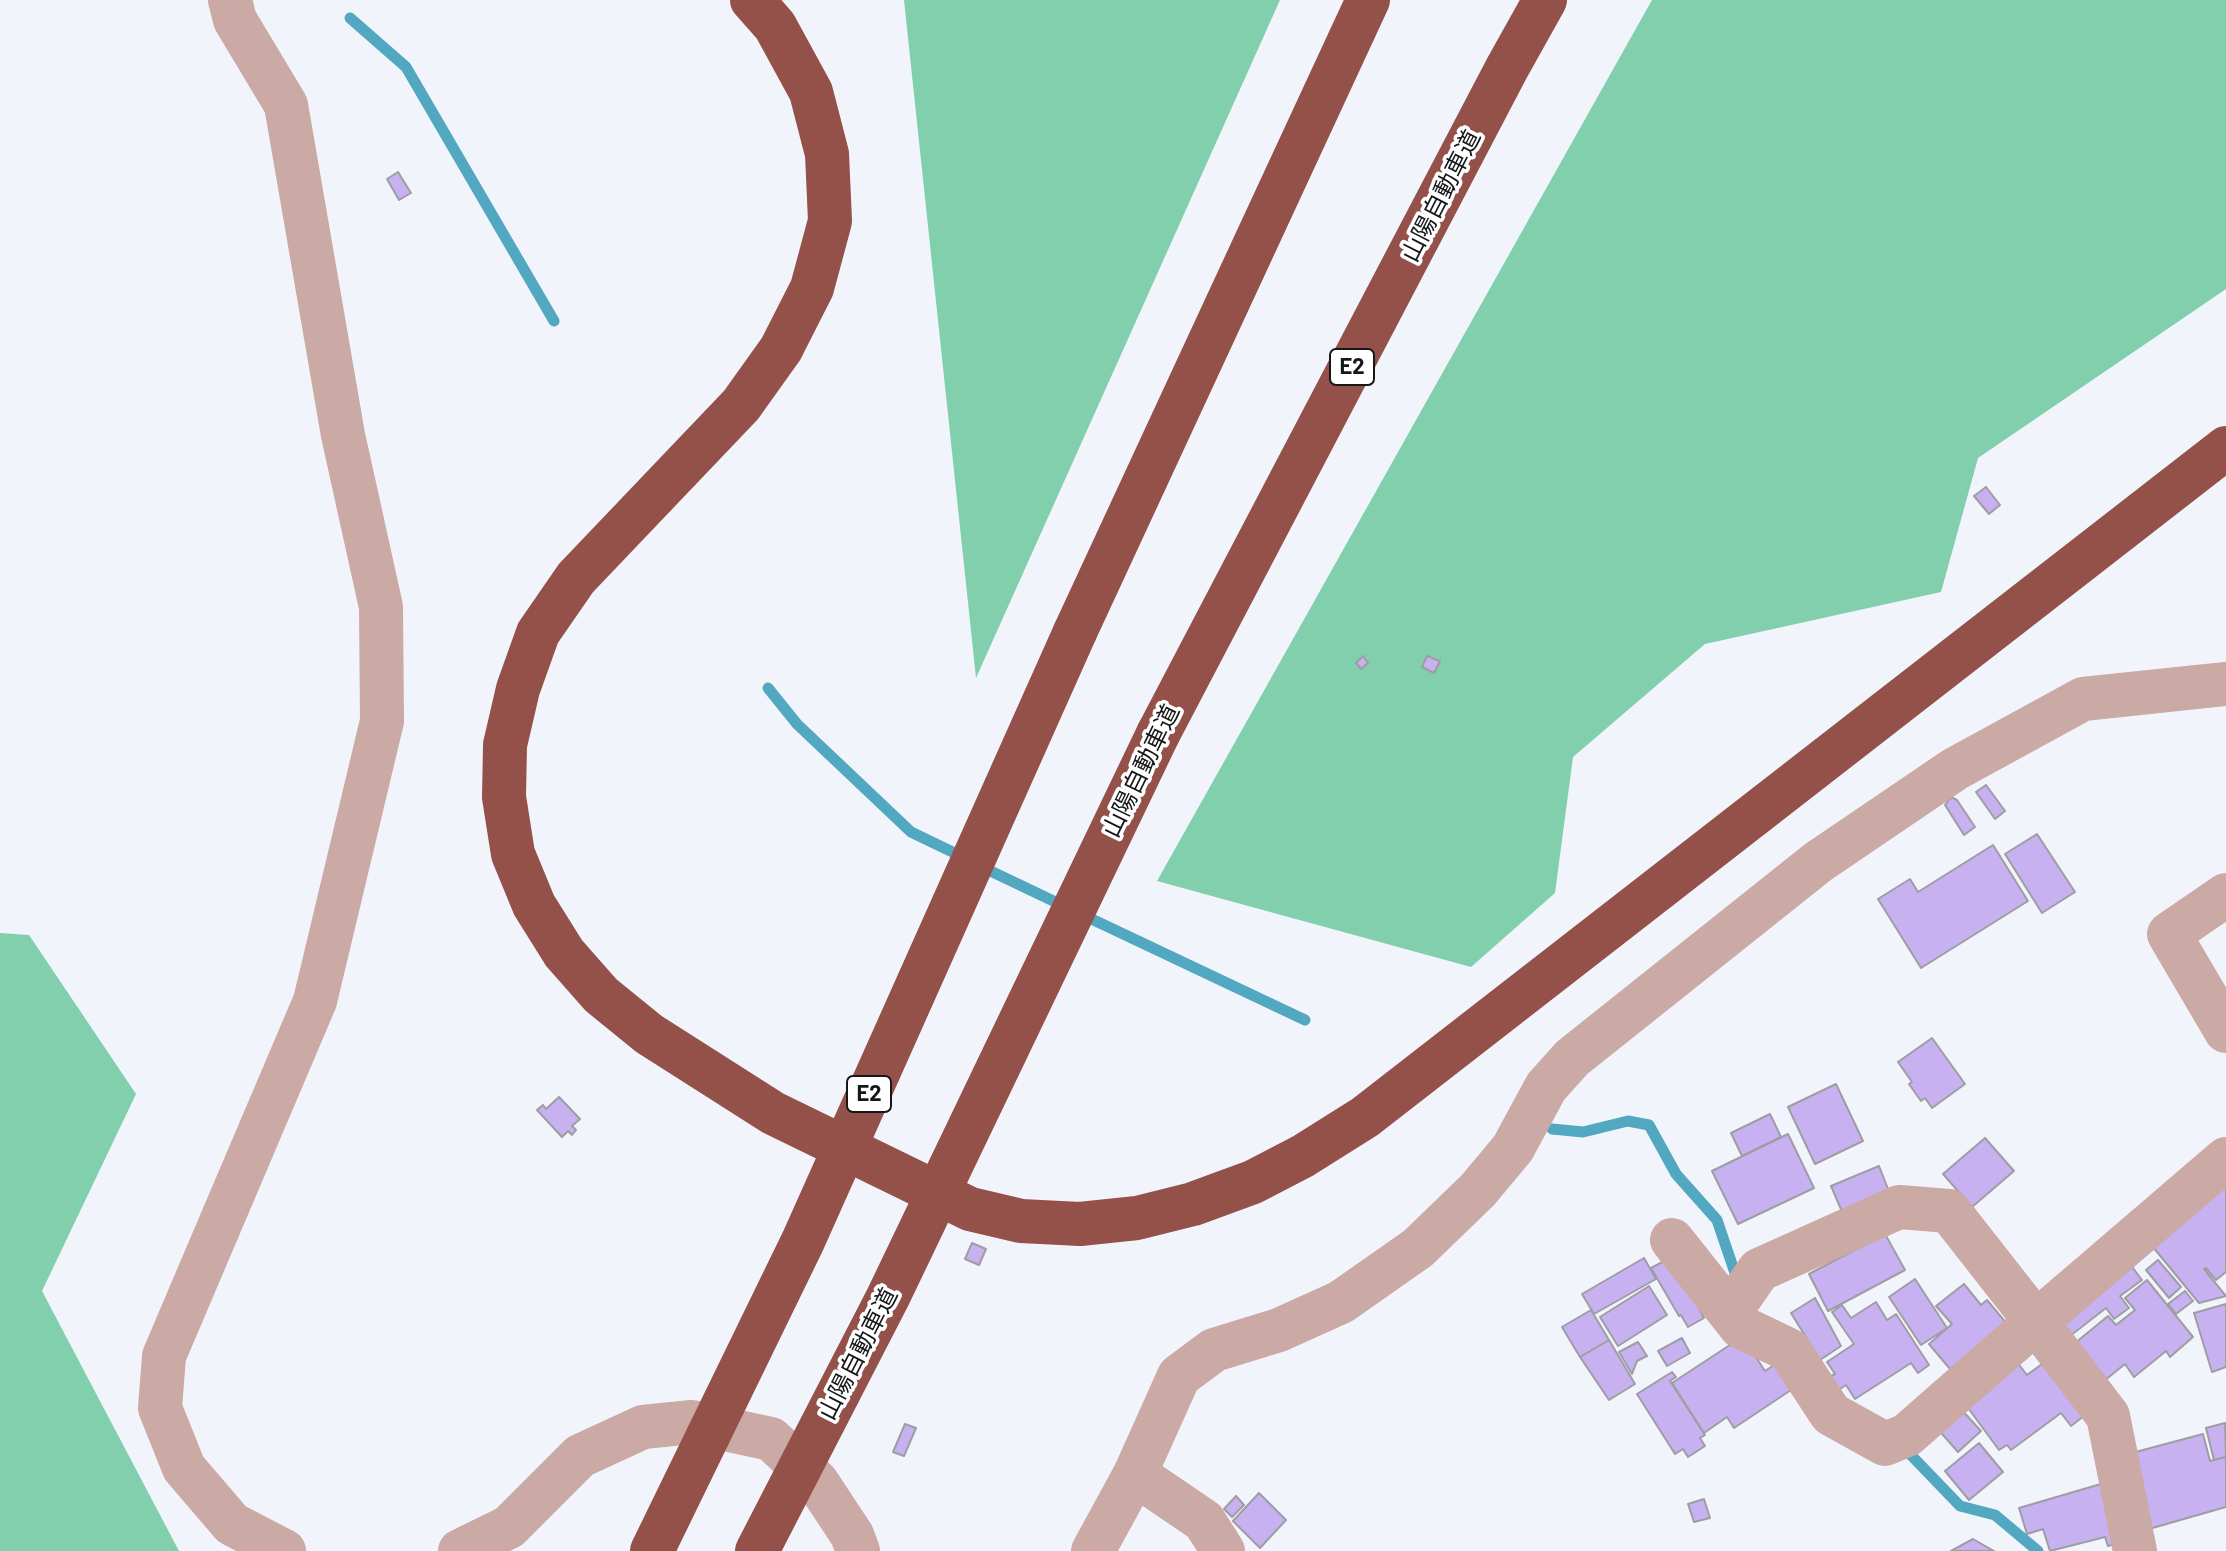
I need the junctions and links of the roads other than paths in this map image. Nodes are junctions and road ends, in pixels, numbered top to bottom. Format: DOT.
graph roads {
  1 [pos="230,0"];
  2 [pos="752,0"];
  3 [pos="1368,0"];
  4 [pos="1545,0"];
  5 [pos="2226,448"];
  6 [pos="2226,684"];
  7 [pos="2226,895"];
  8 [pos="2226,1031"];
  9 [pos="2226,1159"];
  10 [pos="1672,1240"];
  11 [pos="1730,1312"];
  12 [pos="2036,1322"];
  13 [pos="1135,1474"];
  14 [pos="284,1551"];
  15 [pos="460,1551"];
  16 [pos="652,1551"];
  17 [pos="757,1551"];
  18 [pos="858,1551"];
  19 [pos="1093,1551"];
  20 [pos="1223,1551"];
  21 [pos="2135,1551"];
  1 -- 14 [label="street"];
  2 -- 5 [label="highway"];
  3 -- 16 [label="highway, E2, bridge"];
  4 -- 17 [label="highway, 山陽自動車道 / E2, bridge"];
  6 -- 13 [label="street"];
  7 -- 8 [label="street"];
  9 -- 12 [label="street"];
  10 -- 11 [label="street"];
  11 -- 12 [label="street"];
  11 -- 12 [label="street"];
  12 -- 21 [label="street"];
  13 -- 19 [label="street"];
  13 -- 20 [label="street"];
  15 -- 18 [label="street"];
}
